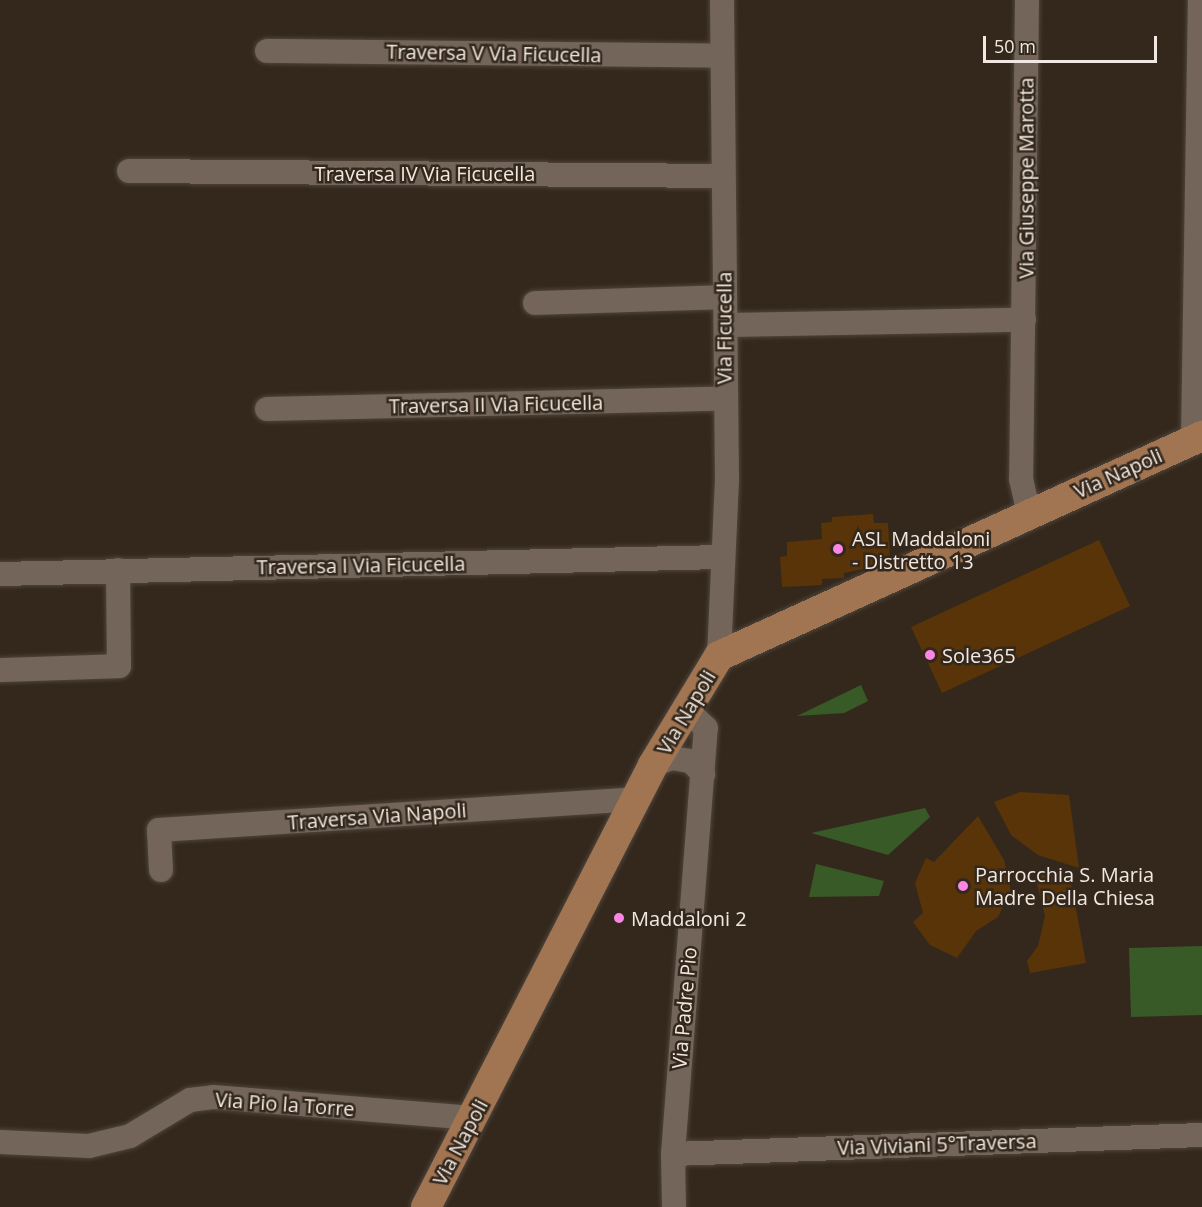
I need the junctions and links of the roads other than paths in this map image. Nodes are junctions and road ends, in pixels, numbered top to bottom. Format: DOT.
graph roads {
  1 [pos="722,0"];
  2 [pos="1027,0"];
  3 [pos="1200,0"];
  4 [pos="267,51"];
  5 [pos="720,56"];
  6 [pos="129,171"];
  7 [pos="722,176"];
  8 [pos="725,297"];
  9 [pos="535,303"];
  10 [pos="1024,320"];
  11 [pos="726,325"];
  12 [pos="725,399"];
  13 [pos="267,409"];
  14 [pos="1197,438"];
  15 [pos="1029,513"];
  16 [pos="722,557"];
  17 [pos="118,570"];
  18 [pos="0,574"];
  19 [pos="719,656"];
  20 [pos="0,670"];
  21 [pos="687,710"];
  22 [pos="653,765"];
  23 [pos="703,774"];
  24 [pos="636,799"];
  25 [pos="161,870"];
  26 [pos="473,1118"];
  27 [pos="1202,1135"];
  28 [pos="0,1142"];
  29 [pos="673,1154"];
  30 [pos="426,1207"];
  31 [pos="674,1207"];
  1 -- 5 [label="street, Via Ficucella"];
  2 -- 10 [label="street, Via Giuseppe Marotta"];
  3 -- 14 [label="street"];
  4 -- 5 [label="street, Traversa V Via Ficucella"];
  5 -- 7 [label="street, Via Ficucella"];
  6 -- 7 [label="street, Traversa IV Via Ficucella"];
  7 -- 8 [label="street, Via Ficucella"];
  8 -- 9 [label="street"];
  8 -- 11 [label="street, Via Ficucella"];
  10 -- 11 [label="street"];
  10 -- 15 [label="street, Via Giuseppe Marotta"];
  11 -- 12 [label="street, Via Ficucella"];
  12 -- 13 [label="street, Traversa II Via Ficucella"];
  12 -- 16 [label="street, Via Ficucella"];
  14 -- 15 [label="main road, Via Napoli"];
  15 -- 19 [label="main road, Via Napoli"];
  16 -- 17 [label="street, Traversa I Via Ficucella"];
  16 -- 19 [label="street, Via Ficucella"];
  17 -- 18 [label="street, Traversa I Via Ficucella"];
  17 -- 20 [label="street"];
  19 -- 21 [label="main road, Via Napoli"];
  21 -- 22 [label="main road, Via Napoli"];
  21 -- 23 [label="street, Via Padre Pio"];
  22 -- 23 [label="street"];
  22 -- 24 [label="main road, Via Napoli"];
  23 -- 29 [label="street, Via Padre Pio"];
  24 -- 25 [label="street, Traversa Via Napoli"];
  24 -- 26 [label="main road, Via Napoli"];
  26 -- 28 [label="street, Via Pio la Torre"];
  26 -- 30 [label="main road, Via Napoli"];
  27 -- 29 [label="street, Via Viviani 5°Traversa"];
  29 -- 31 [label="street, Via Padre Pio"];
}
